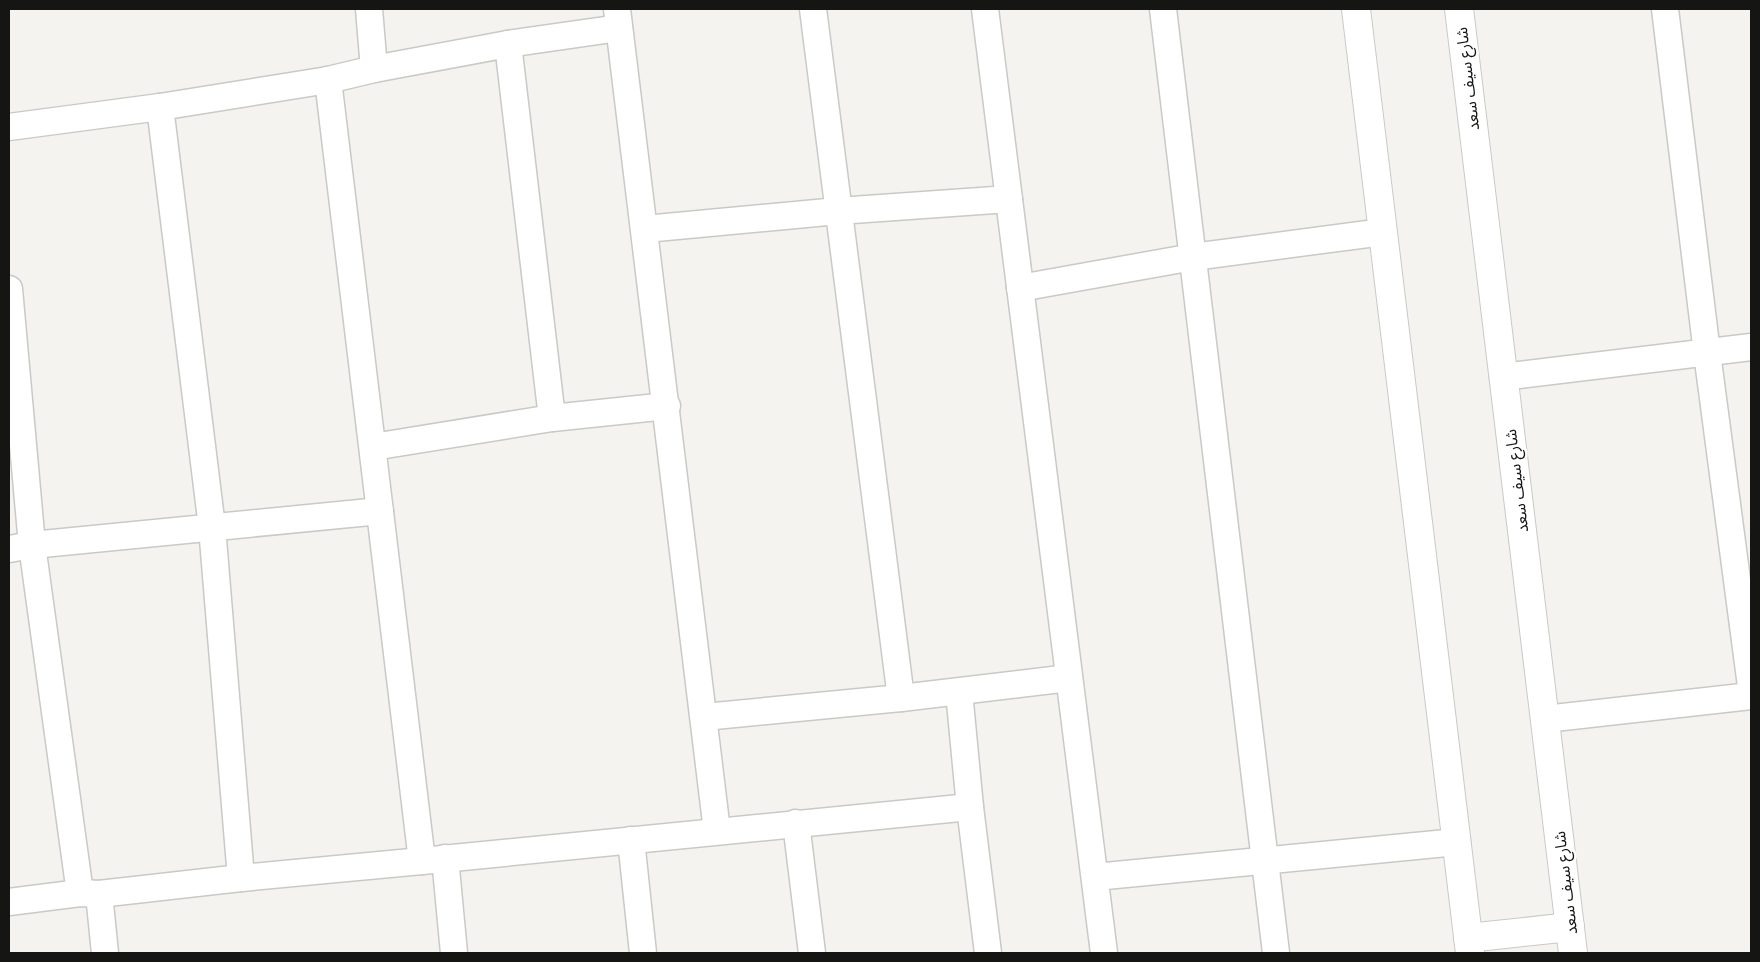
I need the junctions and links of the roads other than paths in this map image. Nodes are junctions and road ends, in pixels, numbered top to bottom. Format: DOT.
graph roads {
  1 [pos="369,9"];
  2 [pos="813,9"];
  3 [pos="985,9"];
  4 [pos="1163,9"];
  5 [pos="1356,9"];
  6 [pos="1459,9"];
  7 [pos="1665,9"];
  8 [pos="618,18"];
  9 [pos="508,44"];
  10 [pos="374,69"];
  11 [pos="328,80"];
  12 [pos="160,107"];
  13 [pos="9,127"];
  14 [pos="1009,199"];
  15 [pos="838,211"];
  16 [pos="645,229"];
  17 [pos="1383,232"];
  18 [pos="1193,257"];
  19 [pos="1020,288"];
  20 [pos="9,289"];
  21 [pos="1751,348"];
  22 [pos="1706,353"];
  23 [pos="1504,378"];
  24 [pos="667,406"];
  25 [pos="552,418"];
  26 [pos="372,447"];
  27 [pos="380,511"];
  28 [pos="212,527"];
  29 [pos="20,547"];
  30 [pos="1069,678"];
  31 [pos="1751,686"];
  32 [pos="959,692"];
  33 [pos="1751,696"];
  34 [pos="901,698"];
  35 [pos="704,717"];
  36 [pos="1545,719"];
  37 [pos="970,807"];
  38 [pos="796,824"];
  39 [pos="717,831"];
  40 [pos="631,840"];
  41 [pos="1457,842"];
  42 [pos="433,860"];
  43 [pos="1265,860"];
  44 [pos="1095,877"];
  45 [pos="241,878"];
  46 [pos="90,893"];
  47 [pos="9,902"];
  48 [pos="1572,940"];
  49 [pos="1469,946"];
  50 [pos="105,953"];
  51 [pos="454,953"];
  52 [pos="644,953"];
  53 [pos="812,953"];
  54 [pos="988,953"];
  55 [pos="1104,953"];
  56 [pos="1276,953"];
  1 -- 10 [label="street"];
  2 -- 15 [label="street"];
  3 -- 14 [label="street"];
  4 -- 18 [label="street"];
  5 -- 17 [label="street"];
  6 -- 23 [label="street, شارع سيف سعد"];
  7 -- 22 [label="street"];
  8 -- 9 [label="street"];
  8 -- 16 [label="street"];
  9 -- 10 [label="street"];
  9 -- 25 [label="street"];
  10 -- 11 [label="street"];
  11 -- 12 [label="street"];
  11 -- 26 [label="street"];
  12 -- 13 [label="street"];
  12 -- 28 [label="street"];
  14 -- 15 [label="street"];
  14 -- 19 [label="street"];
  15 -- 16 [label="street"];
  15 -- 34 [label="street"];
  16 -- 24 [label="street"];
  17 -- 18 [label="street"];
  17 -- 41 [label="street"];
  18 -- 19 [label="street"];
  18 -- 43 [label="street"];
  19 -- 30 [label="street"];
  20 -- 29 [label="street"];
  21 -- 22 [label="street"];
  22 -- 23 [label="street"];
  22 -- 31 [label="street"];
  23 -- 36 [label="street, شارع سيف سعد"];
  24 -- 25 [label="street"];
  24 -- 35 [label="street"];
  25 -- 26 [label="street"];
  26 -- 27 [label="street"];
  27 -- 28 [label="street"];
  27 -- 42 [label="street"];
  28 -- 29 [label="street"];
  28 -- 45 [label="street"];
  29 -- 46 [label="street"];
  30 -- 32 [label="street"];
  30 -- 44 [label="street"];
  32 -- 34 [label="street"];
  32 -- 37 [label="street"];
  33 -- 36 [label="street"];
  34 -- 35 [label="street"];
  35 -- 39 [label="street"];
  36 -- 48 [label="street, شارع سيف سعد"];
  37 -- 38 [label="street"];
  37 -- 54 [label="street"];
  38 -- 39 [label="street"];
  38 -- 53 [label="street"];
  39 -- 40 [label="street"];
  40 -- 42 [label="street"];
  40 -- 52 [label="street"];
  41 -- 43 [label="street"];
  41 -- 49 [label="street"];
  42 -- 45 [label="street"];
  42 -- 51 [label="street"];
  43 -- 44 [label="street"];
  43 -- 56 [label="street"];
  44 -- 55 [label="street"];
  45 -- 46 [label="street"];
  46 -- 47 [label="street"];
  46 -- 50 [label="street"];
  48 -- 49 [label="street"];
}
